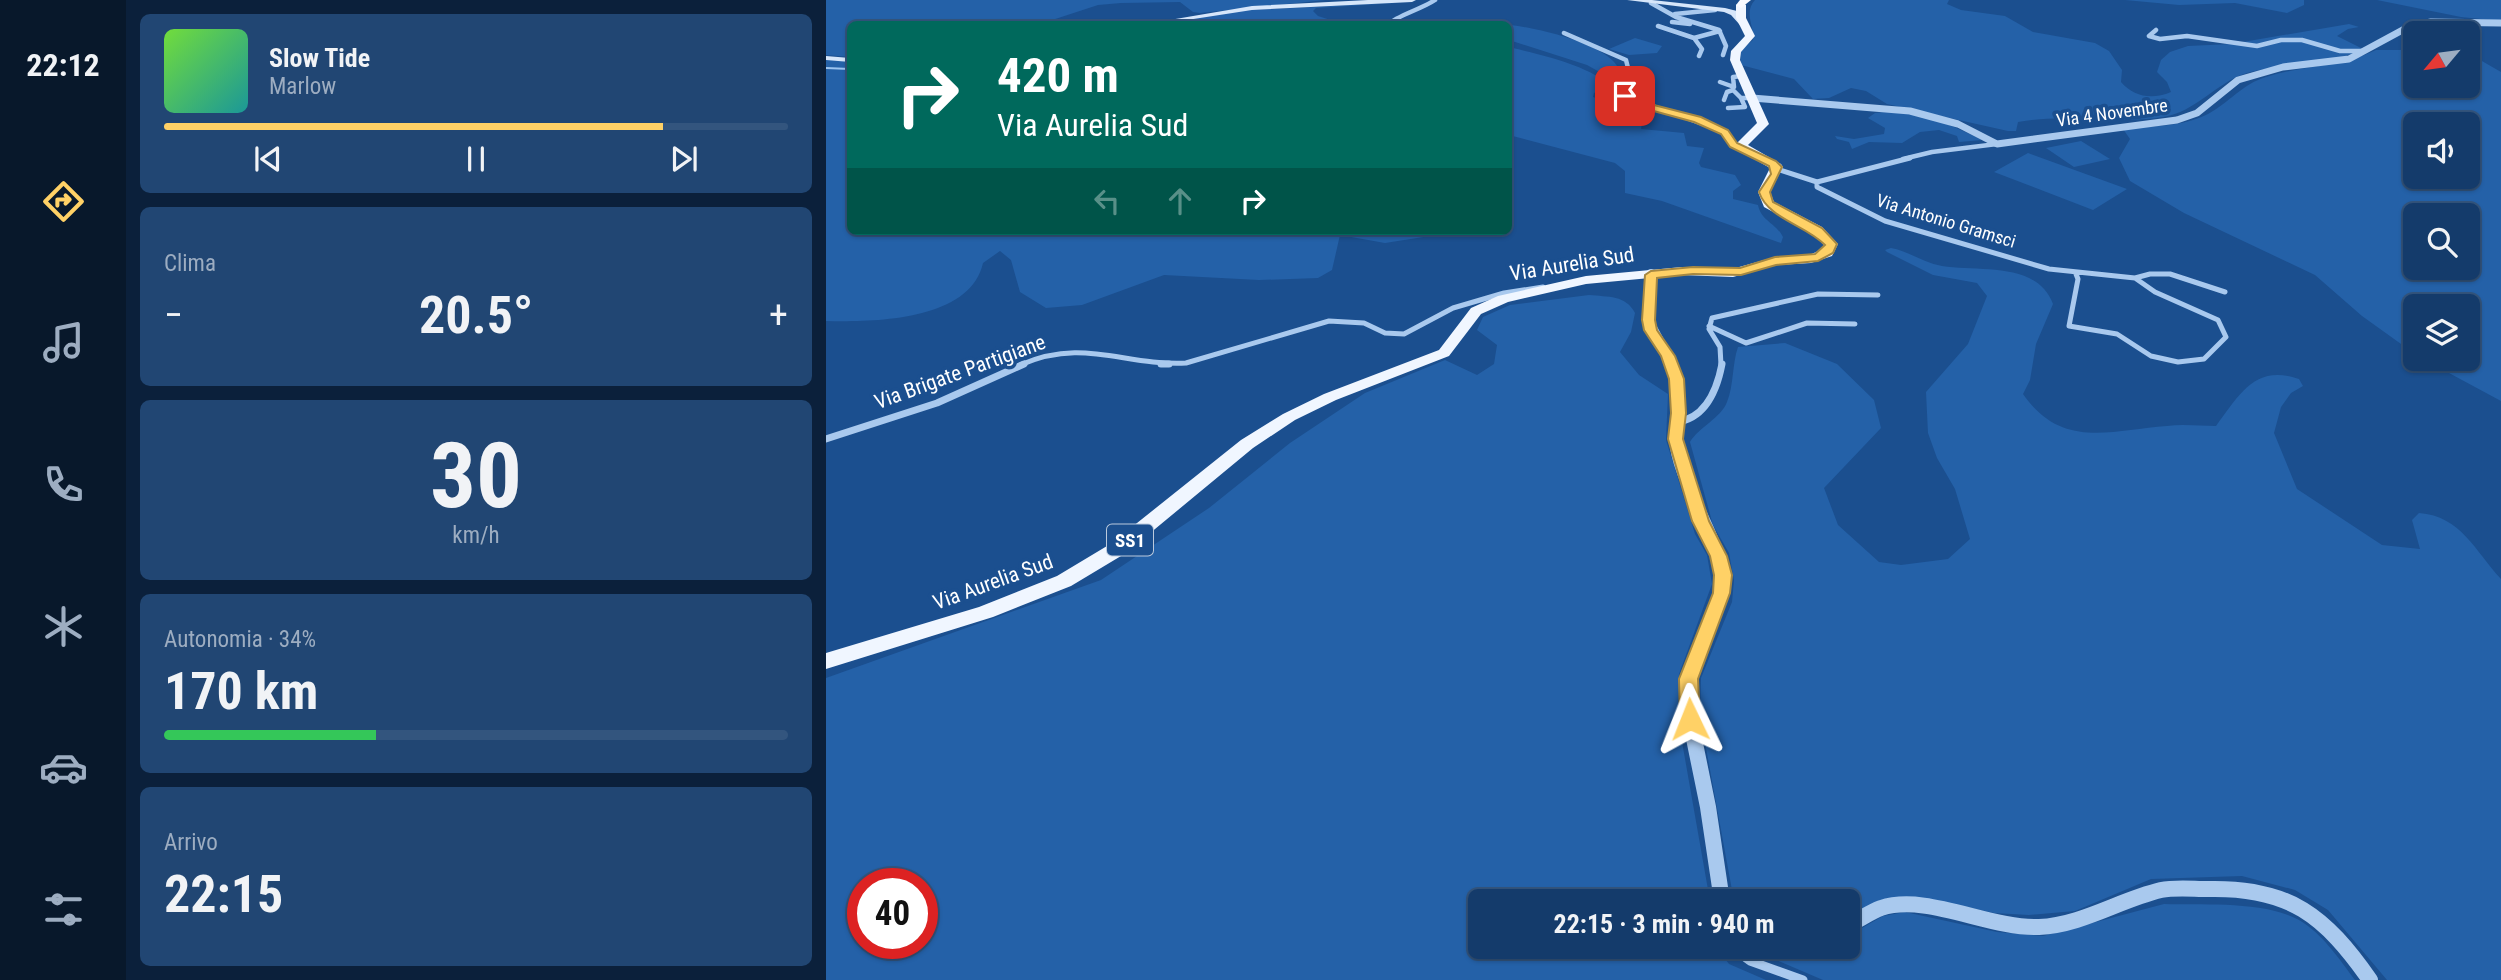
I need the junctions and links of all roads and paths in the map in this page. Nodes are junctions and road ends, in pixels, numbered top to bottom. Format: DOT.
graph roads {
  1 [pos="1412,0"];
  2 [pos="1435,0"];
  3 [pos="1631,0"];
  4 [pos="1651,3"];
  5 [pos="1744,3"];
  6 [pos="1727,4"];
  7 [pos="1687,5"];
  8 [pos="1709,6"];
  9 [pos="1671,14"];
  10 [pos="1168,21"];
  11 [pos="1391,21"];
  12 [pos="1672,22"];
  13 [pos="1743,23"];
  14 [pos="2501,23"];
  15 [pos="1658,26"];
  16 [pos="1714,27"];
  17 [pos="2156,30"];
  18 [pos="1720,31"];
  19 [pos="1564,33"];
  20 [pos="1694,38"];
  21 [pos="2367,50"];
  22 [pos="1723,55"];
  23 [pos="1699,56"];
  24 [pos="826,58"];
  25 [pos="847,60"];
  26 [pos="1742,76"];
  27 [pos="1720,82"];
  28 [pos="1746,98"];
  29 [pos="1724,100"];
  30 [pos="1728,108"];
  31 [pos="1728,137"];
  32 [pos="1744,144"];
  33 [pos="1997,144"];
  34 [pos="1777,169"];
  35 [pos="1817,182"];
  36 [pos="2076,274"];
  37 [pos="1651,275"];
  38 [pos="2135,278"];
  39 [pos="1551,287"];
  40 [pos="2225,292"];
  41 [pos="1878,295"];
  42 [pos="1855,324"];
  43 [pos="1708,326"];
  44 [pos="1677,422"];
  45 [pos="826,439"];
  46 [pos="826,661"];
  47 [pos="1720,889"];
  48 [pos="1860,919"];
  49 [pos="1747,959"];
  50 [pos="1802,980"];
  51 [pos="2370,980"];
  1 -- 10 [label="main road"];
  2 -- 11 [label="street"];
  3 -- 4 [label="main road"];
  4 -- 7 [label="main road"];
  4 -- 9 [label="street"];
  5 -- 6 [label="main road"];
  5 -- 8 [label="main road"];
  5 -- 13 [label="main road"];
  6 -- 7 [label="main road"];
  6 -- 8 [label="main road"];
  6 -- 9 [label="street"];
  6 -- 13 [label="main road"];
  7 -- 8 [label="main road"];
  9 -- 16 [label="street"];
  12 -- 16 [label="street"];
  13 -- 26 [label="main road"];
  14 -- 21 [label="street, Via 4 Novembre"];
  15 -- 20 [label="street"];
  16 -- 18 [label="street"];
  17 -- 21 [label="street"];
  18 -- 20 [label="street"];
  18 -- 22 [label="street"];
  19 -- 31 [label="street"];
  20 -- 23 [label="street"];
  21 -- 33 [label="street, Via 4 Novembre"];
  24 -- 25 [label="main road"];
  26 -- 27 [label="street"];
  26 -- 28 [label="main road"];
  28 -- 29 [label="street"];
  28 -- 30 [label="street"];
  28 -- 32 [label="main road"];
  28 -- 33 [label="street"];
  31 -- 32 [label="street"];
  31 -- 32 [label="street"];
  32 -- 34 [label="main road"];
  33 -- 35 [label="street, Via 4 Novembre"];
  34 -- 35 [label="street, Via Antonio Gramsci"];
  34 -- 37 [label="main road, Via Aurelia Sud / SS1"];
  35 -- 36 [label="street, Via Antonio Gramsci"];
  36 -- 38 [label="street, Via Antonio Gramsci"];
  36 -- 38 [label="street, Via Antonio Gramsci"];
  37 -- 39 [label="main road, Via Aurelia Sud / SS1"];
  37 -- 44 [label="street"];
  38 -- 40 [label="street, Via Antonio Gramsci"];
  39 -- 45 [label="street, Via Brigate Partigiane"];
  39 -- 46 [label="main road, Via Aurelia Sud / SS1"];
  41 -- 43 [label="street"];
  42 -- 43 [label="street"];
  43 -- 44 [label="street"];
  44 -- 47 [label="street"];
  48 -- 51 [label="street"];
  49 -- 50 [label="street"];
}
